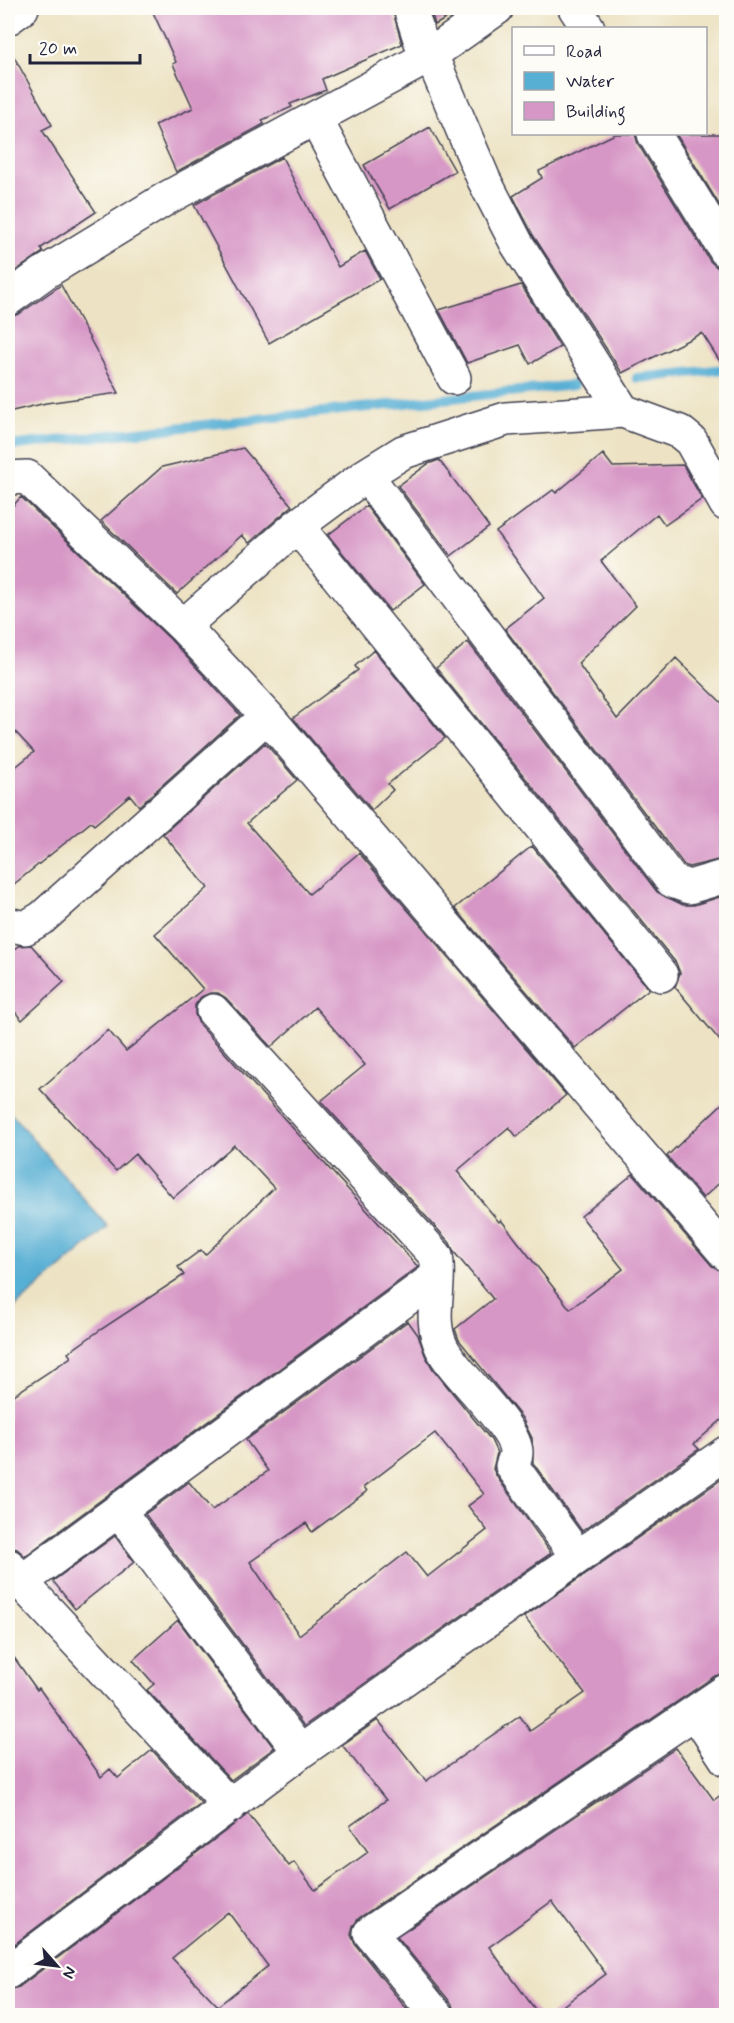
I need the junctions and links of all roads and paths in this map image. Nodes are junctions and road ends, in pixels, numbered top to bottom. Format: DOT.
graph roads {
  1 [pos="22,8"];
  2 [pos="410,8"];
  3 [pos="497,8"];
  4 [pos="575,8"];
  5 [pos="8,18"];
  6 [pos="587,27"];
  7 [pos="429,56"];
  8 [pos="315,118"];
  9 [pos="655,135"];
  10 [pos="726,251"];
  11 [pos="8,299"];
  12 [pos="454,378"];
  13 [pos="623,411"];
  14 [pos="366,476"];
  15 [pos="14,483"];
  16 [pos="726,504"];
  17 [pos="297,526"];
  18 [pos="183,626"];
  19 [pos="267,716"];
  20 [pos="726,876"];
  21 [pos="8,924"];
  22 [pos="661,975"];
  23 [pos="213,1011"];
  24 [pos="726,1254"];
  25 [pos="436,1277"];
  26 [pos="726,1453"];
  27 [pos="119,1511"];
  28 [pos="577,1556"];
  29 [pos="14,1573"];
  30 [pos="726,1691"];
  31 [pos="695,1712"];
  32 [pos="300,1752"];
  33 [pos="726,1759"];
  34 [pos="230,1806"];
  35 [pos="8,1972"];
  36 [pos="437,2016"];
  1 -- 5 [label="street"];
  2 -- 7 [label="street"];
  3 -- 7 [label="street"];
  4 -- 6 [label="street"];
  7 -- 8 [label="street"];
  7 -- 13 [label="street"];
  8 -- 11 [label="street"];
  8 -- 12 [label="street"];
  9 -- 10 [label="street"];
  13 -- 14 [label="street"];
  13 -- 16 [label="street"];
  14 -- 17 [label="street"];
  14 -- 20 [label="street"];
  15 -- 18 [label="street"];
  17 -- 18 [label="street"];
  17 -- 22 [label="street"];
  18 -- 19 [label="street"];
  19 -- 21 [label="street"];
  19 -- 24 [label="street"];
  23 -- 25 [label="street"];
  25 -- 27 [label="street"];
  25 -- 28 [label="street"];
  26 -- 28 [label="street"];
  27 -- 29 [label="street"];
  27 -- 32 [label="street"];
  28 -- 32 [label="street"];
  29 -- 34 [label="street"];
  30 -- 31 [label="street"];
  31 -- 33 [label="street"];
  31 -- 36 [label="street"];
  32 -- 34 [label="street"];
  34 -- 35 [label="street"];
}
